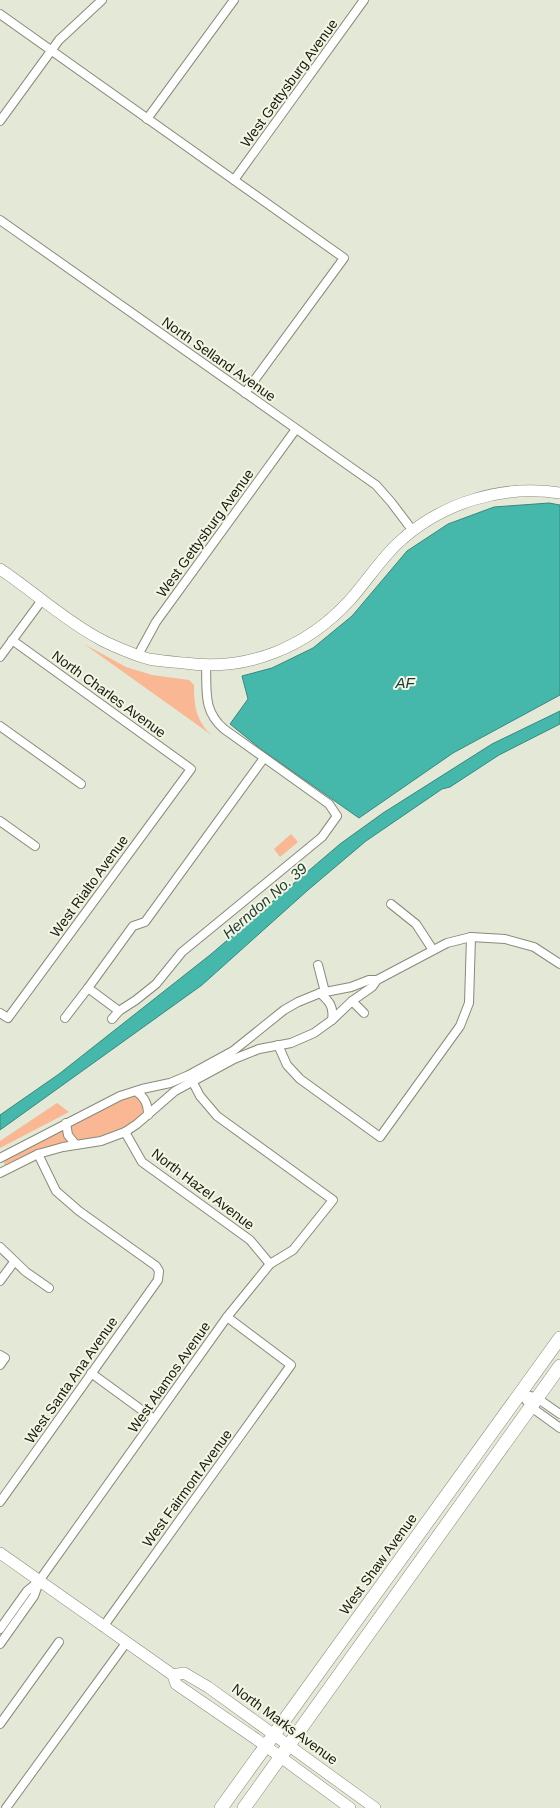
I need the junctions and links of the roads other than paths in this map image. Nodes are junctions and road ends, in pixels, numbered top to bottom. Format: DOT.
graph roads {
  1 [pos="102,0"];
  2 [pos="234,0"];
  3 [pos="364,0"];
  4 [pos="0,14"];
  5 [pos="51,50"];
  6 [pos="148,119"];
  7 [pos="0,121"];
  8 [pos="234,180"];
  9 [pos="0,220"];
  10 [pos="246,393"];
  11 [pos="296,429"];
  12 [pos="560,493"];
  13 [pos="413,530"];
  14 [pos="0,569"];
  15 [pos="42,600"];
  16 [pos="12,640"];
  17 [pos="138,654"];
  18 [pos="0,657"];
  19 [pos="206,666"];
  20 [pos="0,726"];
  21 [pos="264,758"];
  22 [pos="191,769"];
  23 [pos="81,784"];
  24 [pos="0,821"];
  25 [pos="35,846"];
  26 [pos="391,904"];
  27 [pos="470,937"];
  28 [pos="433,950"];
  29 [pos="560,964"];
  30 [pos="318,965"];
  31 [pos="378,980"];
  32 [pos="88,988"];
  33 [pos="322,993"];
  34 [pos="352,1001"];
  35 [pos="119,1011"];
  36 [pos="0,1013"];
  37 [pos="364,1013"];
  38 [pos="65,1018"];
  39 [pos="112,1019"];
  40 [pos="332,1020"];
  41 [pos="278,1045"];
  42 [pos="190,1078"];
  43 [pos="136,1091"];
  44 [pos="148,1116"];
  45 [pos="66,1123"];
  46 [pos="125,1132"];
  47 [pos="76,1145"];
  48 [pos="38,1154"];
  49 [pos="0,1158"];
  50 [pos="0,1173"];
  51 [pos="0,1247"];
  52 [pos="14,1262"];
  53 [pos="270,1264"];
  54 [pos="0,1281"];
  55 [pos="49,1288"];
  56 [pos="227,1317"];
  57 [pos="560,1338"];
  58 [pos="0,1355"];
  59 [pos="0,1365"];
  60 [pos="560,1366"];
  61 [pos="91,1373"];
  62 [pos="521,1392"];
  63 [pos="534,1402"];
  64 [pos="560,1414"];
  65 [pos="154,1419"];
  66 [pos="560,1428"];
  67 [pos="460,1478"];
  68 [pos="0,1502"];
  69 [pos="414,1542"];
  70 [pos="0,1554"];
  71 [pos="424,1555"];
  72 [pos="39,1581"];
  73 [pos="103,1627"];
  74 [pos="0,1629"];
  75 [pos="59,1642"];
  76 [pos="126,1643"];
  77 [pos="0,1644"];
  78 [pos="345,1667"];
  79 [pos="173,1675"];
  80 [pos="0,1724"];
  81 [pos="275,1734"];
  82 [pos="289,1745"];
  83 [pos="266,1747"];
  84 [pos="280,1757"];
  85 [pos="6,1808"];
  86 [pos="221,1808"];
  87 [pos="244,1808"];
  88 [pos="350,1808"];
  89 [pos="375,1808"];
  1 -- 5 [label="street"];
  2 -- 6 [label="street"];
  3 -- 8 [label="street, West Gettysburg Avenue"];
  4 -- 5 [label="street"];
  5 -- 6 [label="street"];
  5 -- 7 [label="street"];
  6 -- 8 [label="street"];
  8 -- 10 [label="street"];
  9 -- 10 [label="street, North Selland Avenue"];
  10 -- 11 [label="street, North Selland Avenue"];
  11 -- 13 [label="street, North Selland Avenue"];
  11 -- 17 [label="street, West Gettysburg Avenue"];
  12 -- 13 [label="main road"];
  13 -- 19 [label="main road"];
  14 -- 15 [label="main road"];
  15 -- 16 [label="street"];
  15 -- 17 [label="main road"];
  16 -- 18 [label="street"];
  16 -- 22 [label="street, North Charles Avenue"];
  17 -- 19 [label="main road"];
  19 -- 21 [label="street"];
  20 -- 23 [label="street"];
  21 -- 32 [label="street"];
  21 -- 35 [label="street"];
  22 -- 36 [label="street, West Rialto Avenue"];
  24 -- 25 [label="street"];
  26 -- 28 [label="street"];
  27 -- 28 [label="street"];
  27 -- 29 [label="street"];
  27 -- 41 [label="street"];
  28 -- 31 [label="street"];
  30 -- 33 [label="street"];
  31 -- 33 [label="street"];
  31 -- 34 [label="street"];
  32 -- 35 [label="street"];
  32 -- 38 [label="street"];
  33 -- 40 [label="street"];
  33 -- 42 [label="street"];
  34 -- 37 [label="street"];
  34 -- 40 [label="street"];
  35 -- 39 [label="street"];
  40 -- 41 [label="street"];
  41 -- 42 [label="street"];
  42 -- 43 [label="street"];
  42 -- 44 [label="street"];
  42 -- 53 [label="street, West Alamos Avenue"];
  43 -- 44 [label="street"];
  43 -- 45 [label="street"];
  44 -- 46 [label="street"];
  45 -- 47 [label="street"];
  45 -- 49 [label="street"];
  46 -- 47 [label="street"];
  46 -- 53 [label="street, North Hazel Avenue"];
  47 -- 48 [label="street"];
  48 -- 50 [label="street"];
  48 -- 61 [label="street, West Santa Ana Avenue"];
  51 -- 52 [label="street"];
  52 -- 54 [label="street"];
  52 -- 55 [label="street"];
  53 -- 56 [label="street, West Alamos Avenue"];
  56 -- 65 [label="street, West Alamos Avenue"];
  56 -- 73 [label="street, West Fairmont Avenue"];
  57 -- 62 [label="main road, West Shaw Avenue"];
  58 -- 59 [label="street"];
  60 -- 63 [label="main road"];
  61 -- 65 [label="street"];
  61 -- 68 [label="street, West Santa Ana Avenue"];
  62 -- 63 [label="street"];
  62 -- 67 [label="main road, West Shaw Avenue"];
  63 -- 64 [label="street"];
  63 -- 66 [label="street"];
  63 -- 71 [label="main road"];
  65 -- 72 [label="street, West Alamos Avenue"];
  67 -- 69 [label="main road, West Shaw Avenue"];
  67 -- 71 [label="main road"];
  69 -- 78 [label="main road"];
  69 -- 81 [label="main road, West Shaw Avenue"];
  70 -- 72 [label="main road, North Marks Avenue"];
  71 -- 78 [label="main road"];
  72 -- 73 [label="main road, North Marks Avenue"];
  72 -- 74 [label="street, West Alamos Avenue"];
  72 -- 77 [label="street, West Alamos Avenue"];
  73 -- 76 [label="main road, North Marks Avenue"];
  75 -- 80 [label="street"];
  76 -- 79 [label="main road, North Marks Avenue"];
  76 -- 85 [label="street"];
  78 -- 82 [label="main road"];
  79 -- 81 [label="main road, North Marks Avenue"];
  79 -- 83 [label="main road, North Marks Avenue"];
  81 -- 82 [label="main road, North Marks Avenue"];
  81 -- 83 [label="main road, West Shaw Avenue"];
  82 -- 84 [label="main road"];
  82 -- 89 [label="main road, North Marks Avenue"];
  83 -- 84 [label="main road, North Marks Avenue"];
  83 -- 86 [label="main road, West Shaw Avenue"];
  84 -- 87 [label="main road"];
  84 -- 88 [label="main road, North Marks Avenue"];
}
